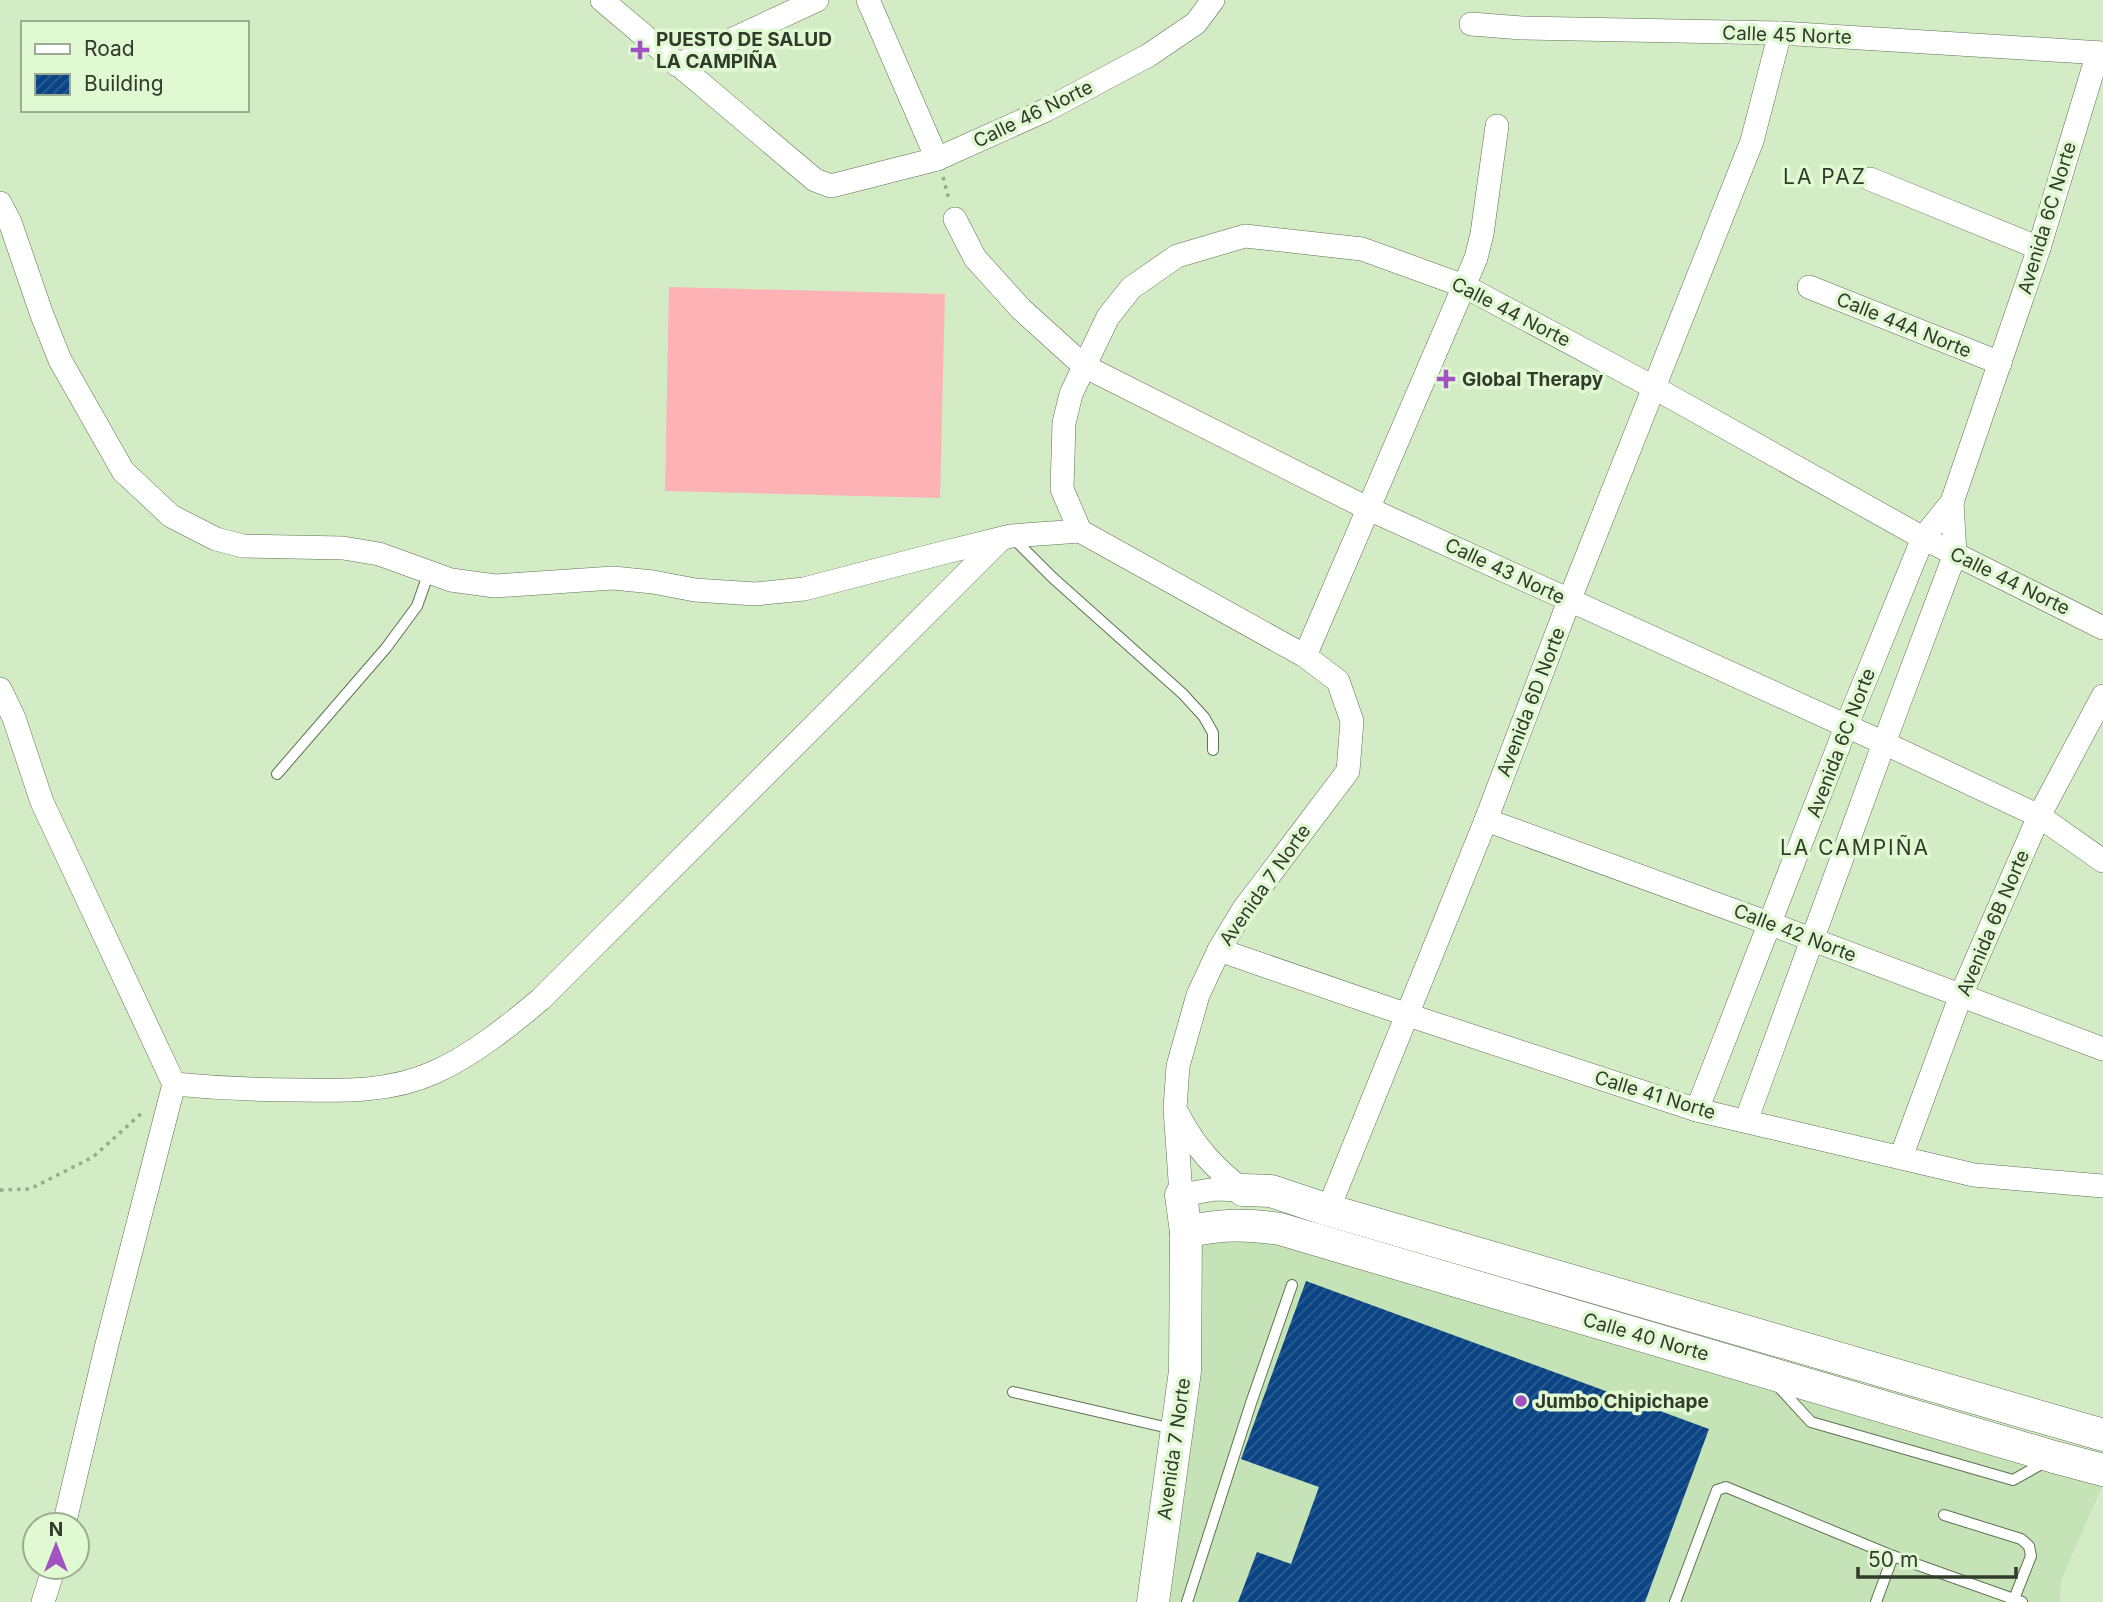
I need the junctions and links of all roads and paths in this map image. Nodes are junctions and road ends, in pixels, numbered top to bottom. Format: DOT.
graph roads {
  1 [pos="603,0"];
  2 [pos="817,0"];
  3 [pos="867,0"];
  4 [pos="1213,0"];
  5 [pos="1471,24"];
  6 [pos="1780,33"];
  7 [pos="2100,53"];
  8 [pos="677,65"];
  9 [pos="1497,126"];
  10 [pos="937,159"];
  11 [pos="1870,179"];
  12 [pos="0,203"];
  13 [pos="955,219"];
  14 [pos="2039,248"];
  15 [pos="1464,286"];
  16 [pos="1809,287"];
  17 [pos="2000,363"];
  18 [pos="1084,366"];
  19 [pos="1653,387"];
  20 [pos="1952,502"];
  21 [pos="1369,509"];
  22 [pos="1080,531"];
  23 [pos="1006,537"];
  24 [pos="1923,538"];
  25 [pos="1955,554"];
  26 [pos="429,572"];
  27 [pos="1569,601"];
  28 [pos="2103,628"];
  29 [pos="1305,656"];
  30 [pos="0,689"];
  31 [pos="2103,696"];
  32 [pos="1846,727"];
  33 [pos="1884,743"];
  34 [pos="1213,750"];
  35 [pos="277,774"];
  36 [pos="2039,816"];
  37 [pos="1486,820"];
  38 [pos="2103,861"];
  39 [pos="1771,924"];
  40 [pos="1812,941"];
  41 [pos="1219,950"];
  42 [pos="1961,995"];
  43 [pos="1408,1015"];
  44 [pos="2103,1049"];
  45 [pos="174,1084"];
  46 [pos="1175,1108"];
  47 [pos="1697,1110"];
  48 [pos="1746,1121"];
  49 [pos="1901,1157"];
  50 [pos="2103,1186"];
  51 [pos="0,1190"];
  52 [pos="1243,1190"];
  53 [pos="1181,1195"];
  54 [pos="1328,1210"];
  55 [pos="1186,1232"];
  56 [pos="1292,1284"];
  57 [pos="1013,1392"];
  58 [pos="1176,1429"];
  59 [pos="2103,1435"];
  60 [pos="2103,1470"];
  61 [pos="67,1511"];
  62 [pos="1944,1515"];
  63 [pos="1893,1556"];
  64 [pos="50,1581"];
  65 [pos="2018,1600"];
  66 [pos="1880,1601"];
  67 [pos="43,1602"];
  68 [pos="1153,1602"];
  69 [pos="1186,1602"];
  70 [pos="1675,1602"];
  1 -- 8 [label="street"];
  2 -- 8 [label="street"];
  3 -- 10 [label="street"];
  4 -- 10 [label="street, Calle 46 Norte"];
  5 -- 6 [label="street, Calle 45 Norte"];
  6 -- 7 [label="street, Calle 45 Norte"];
  6 -- 19 [label="street, Avenida 6D Norte"];
  7 -- 14 [label="street, Avenida 6C Norte"];
  8 -- 10 [label="street, Calle 46 Norte"];
  9 -- 15 [label="street"];
  10 -- 13 [label="path"];
  11 -- 14 [label="street"];
  12 -- 26 [label="street"];
  13 -- 18 [label="street, Calle 43 Norte"];
  14 -- 17 [label="street, Avenida 6C Norte"];
  15 -- 18 [label="street, Calle 44 Norte"];
  15 -- 19 [label="street, Calle 44 Norte"];
  15 -- 21 [label="street"];
  16 -- 17 [label="street, Calle 44A Norte"];
  17 -- 20 [label="street, Avenida 6C Norte"];
  18 -- 21 [label="street, Calle 43 Norte"];
  18 -- 22 [label="street, Calle 44 Norte"];
  19 -- 24 [label="street, Calle 44 Norte"];
  19 -- 27 [label="street, Avenida 6D Norte"];
  20 -- 24 [label="street, Avenida 6C Norte"];
  20 -- 25 [label="street, Avenida 6C Norte"];
  21 -- 27 [label="street, Calle 43 Norte"];
  21 -- 29 [label="street"];
  22 -- 23 [label="street"];
  22 -- 29 [label="street, Avenida 7 Norte"];
  23 -- 26 [label="street"];
  23 -- 34 [label="lane"];
  23 -- 45 [label="street"];
  24 -- 25 [label="street, Calle 44 Norte"];
  24 -- 32 [label="street, Avenida 6C Norte"];
  25 -- 28 [label="street, Calle 44 Norte"];
  25 -- 33 [label="street, Avenida 6C Norte"];
  26 -- 35 [label="lane"];
  27 -- 32 [label="street, Calle 43 Norte"];
  27 -- 37 [label="street, Avenida 6D Norte"];
  29 -- 41 [label="street, Avenida 7 Norte"];
  30 -- 45 [label="street"];
  31 -- 36 [label="street, Avenida 6B Norte"];
  32 -- 33 [label="street, Calle 43 Norte"];
  32 -- 39 [label="street, Avenida 6C Norte"];
  33 -- 36 [label="street, Calle 43 Norte"];
  33 -- 40 [label="street, Avenida 6C Norte"];
  36 -- 38 [label="street, Calle 43 Norte"];
  36 -- 42 [label="street, Avenida 6B Norte"];
  37 -- 39 [label="street, Calle 42 Norte"];
  37 -- 43 [label="street, Avenida 6D Norte"];
  39 -- 40 [label="street, Calle 42 Norte"];
  39 -- 47 [label="street, Avenida 6C Norte"];
  40 -- 42 [label="street, Calle 42 Norte"];
  40 -- 48 [label="street, Avenida 6C Norte"];
  41 -- 43 [label="street, Calle 41 Norte"];
  41 -- 46 [label="street, Avenida 7 Norte"];
  42 -- 44 [label="street, Calle 42 Norte"];
  42 -- 49 [label="street, Avenida 6B Norte"];
  43 -- 47 [label="street, Calle 41 Norte"];
  43 -- 54 [label="street, Avenida 6D Norte"];
  45 -- 51 [label="path"];
  45 -- 61 [label="street"];
  46 -- 52 [label="street"];
  46 -- 53 [label="street, Avenida 7 Norte"];
  47 -- 48 [label="street, Calle 41 Norte"];
  48 -- 49 [label="street, Calle 41 Norte"];
  49 -- 50 [label="street, Calle 41 Norte"];
  52 -- 53 [label="street, Calle 40 Norte"];
  52 -- 54 [label="street, Calle 40 Norte"];
  53 -- 55 [label="street, Avenida 7 Norte"];
  54 -- 59 [label="street, Calle 40 Norte"];
  55 -- 58 [label="street, Avenida 7 Norte"];
  55 -- 60 [label="street, Calle 40 Norte"];
  56 -- 69 [label="lane"];
  57 -- 58 [label="lane"];
  58 -- 68 [label="street, Avenida 7 Norte"];
  62 -- 65 [label="lane"];
  63 -- 65 [label="lane"];
  63 -- 66 [label="lane"];
  63 -- 70 [label="lane"];
  64 -- 67 [label="street"];
}
